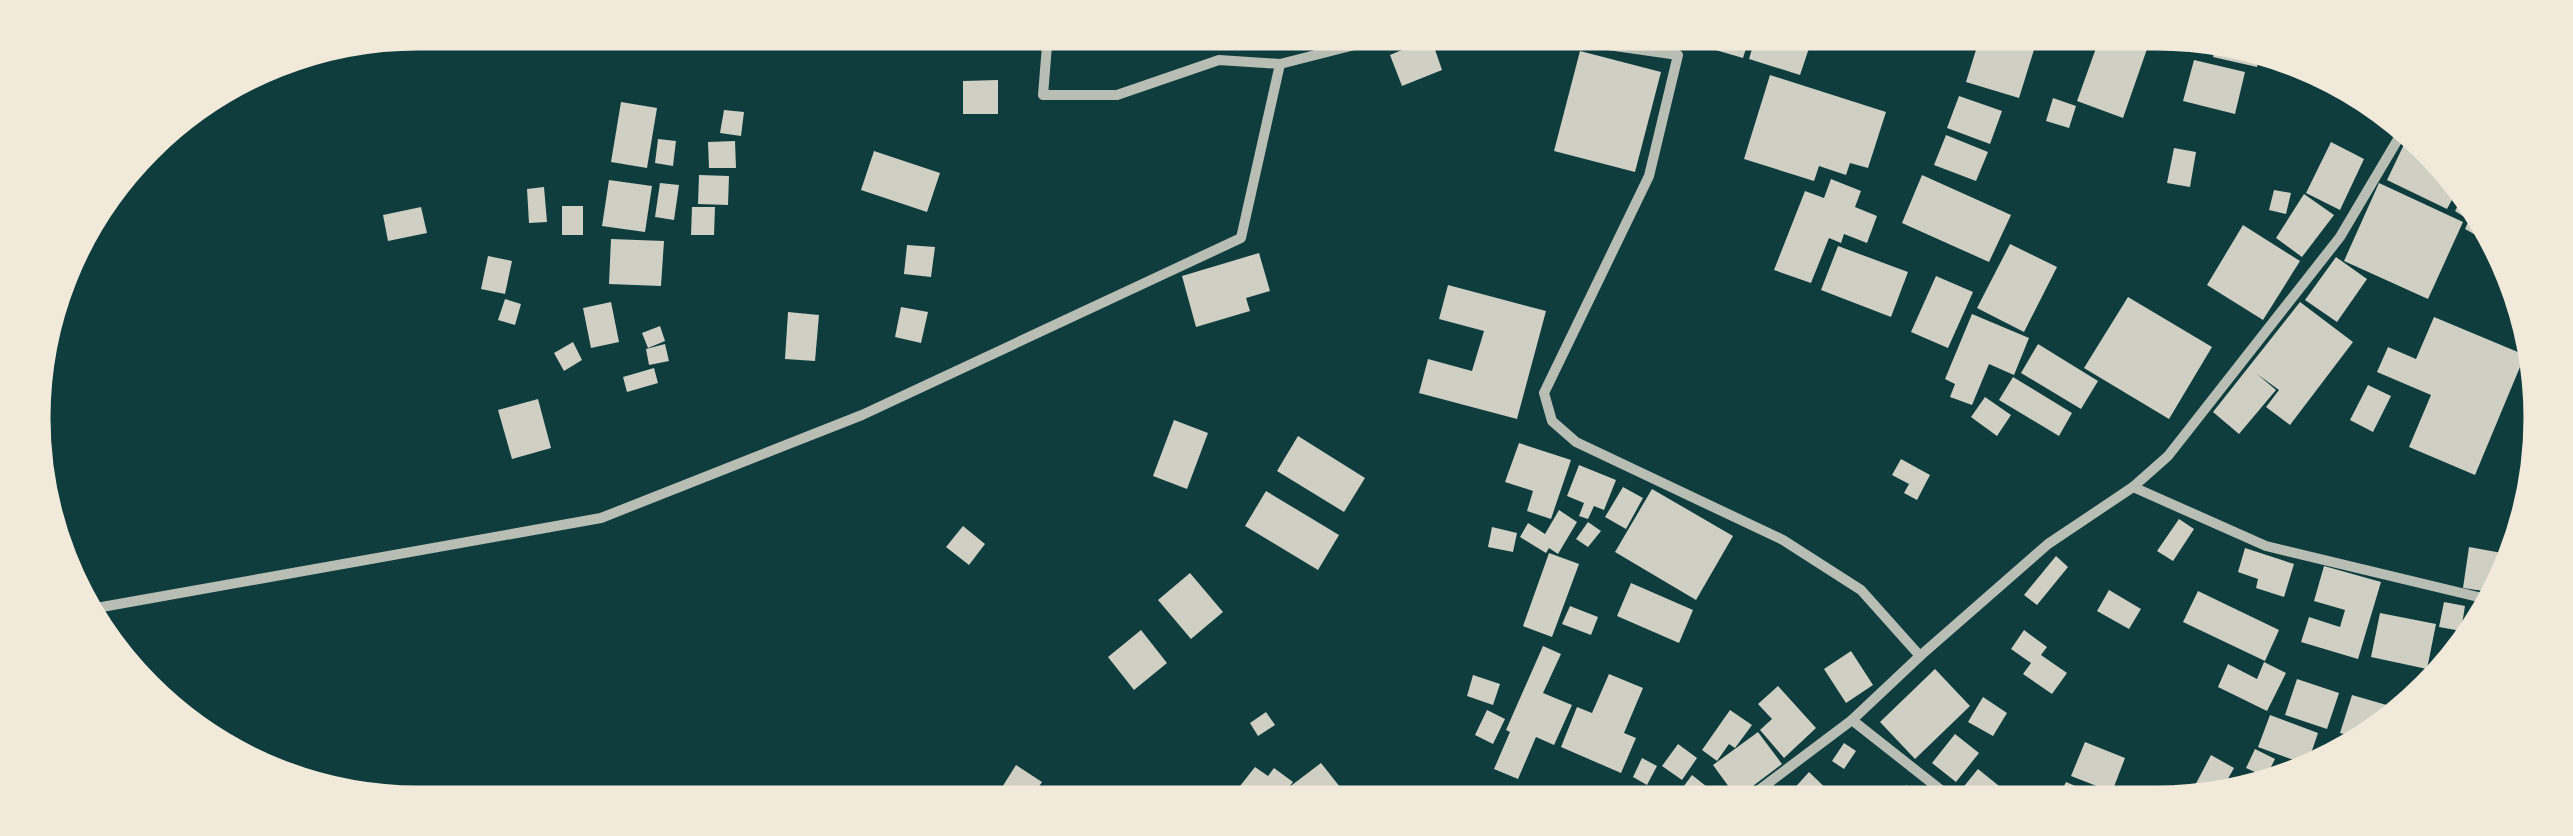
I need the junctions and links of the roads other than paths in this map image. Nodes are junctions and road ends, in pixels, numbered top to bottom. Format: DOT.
graph roads {
  1 [pos="1047,48"];
  2 [pos="1343,48"];
  3 [pos="1629,48"];
  4 [pos="1280,64"];
  5 [pos="2398,138"];
  6 [pos="2133,487"];
  7 [pos="2479,597"];
  8 [pos="100,607"];
  9 [pos="1920,656"];
  10 [pos="1852,720"];
  11 [pos="1761,788"];
  12 [pos="1938,788"];
  1 -- 4 [label="street"];
  2 -- 4 [label="street"];
  3 -- 9 [label="street"];
  4 -- 8 [label="street"];
  5 -- 6 [label="street"];
  6 -- 7 [label="street"];
  6 -- 9 [label="street"];
  9 -- 10 [label="street"];
  10 -- 11 [label="street"];
  10 -- 12 [label="street"];
}
